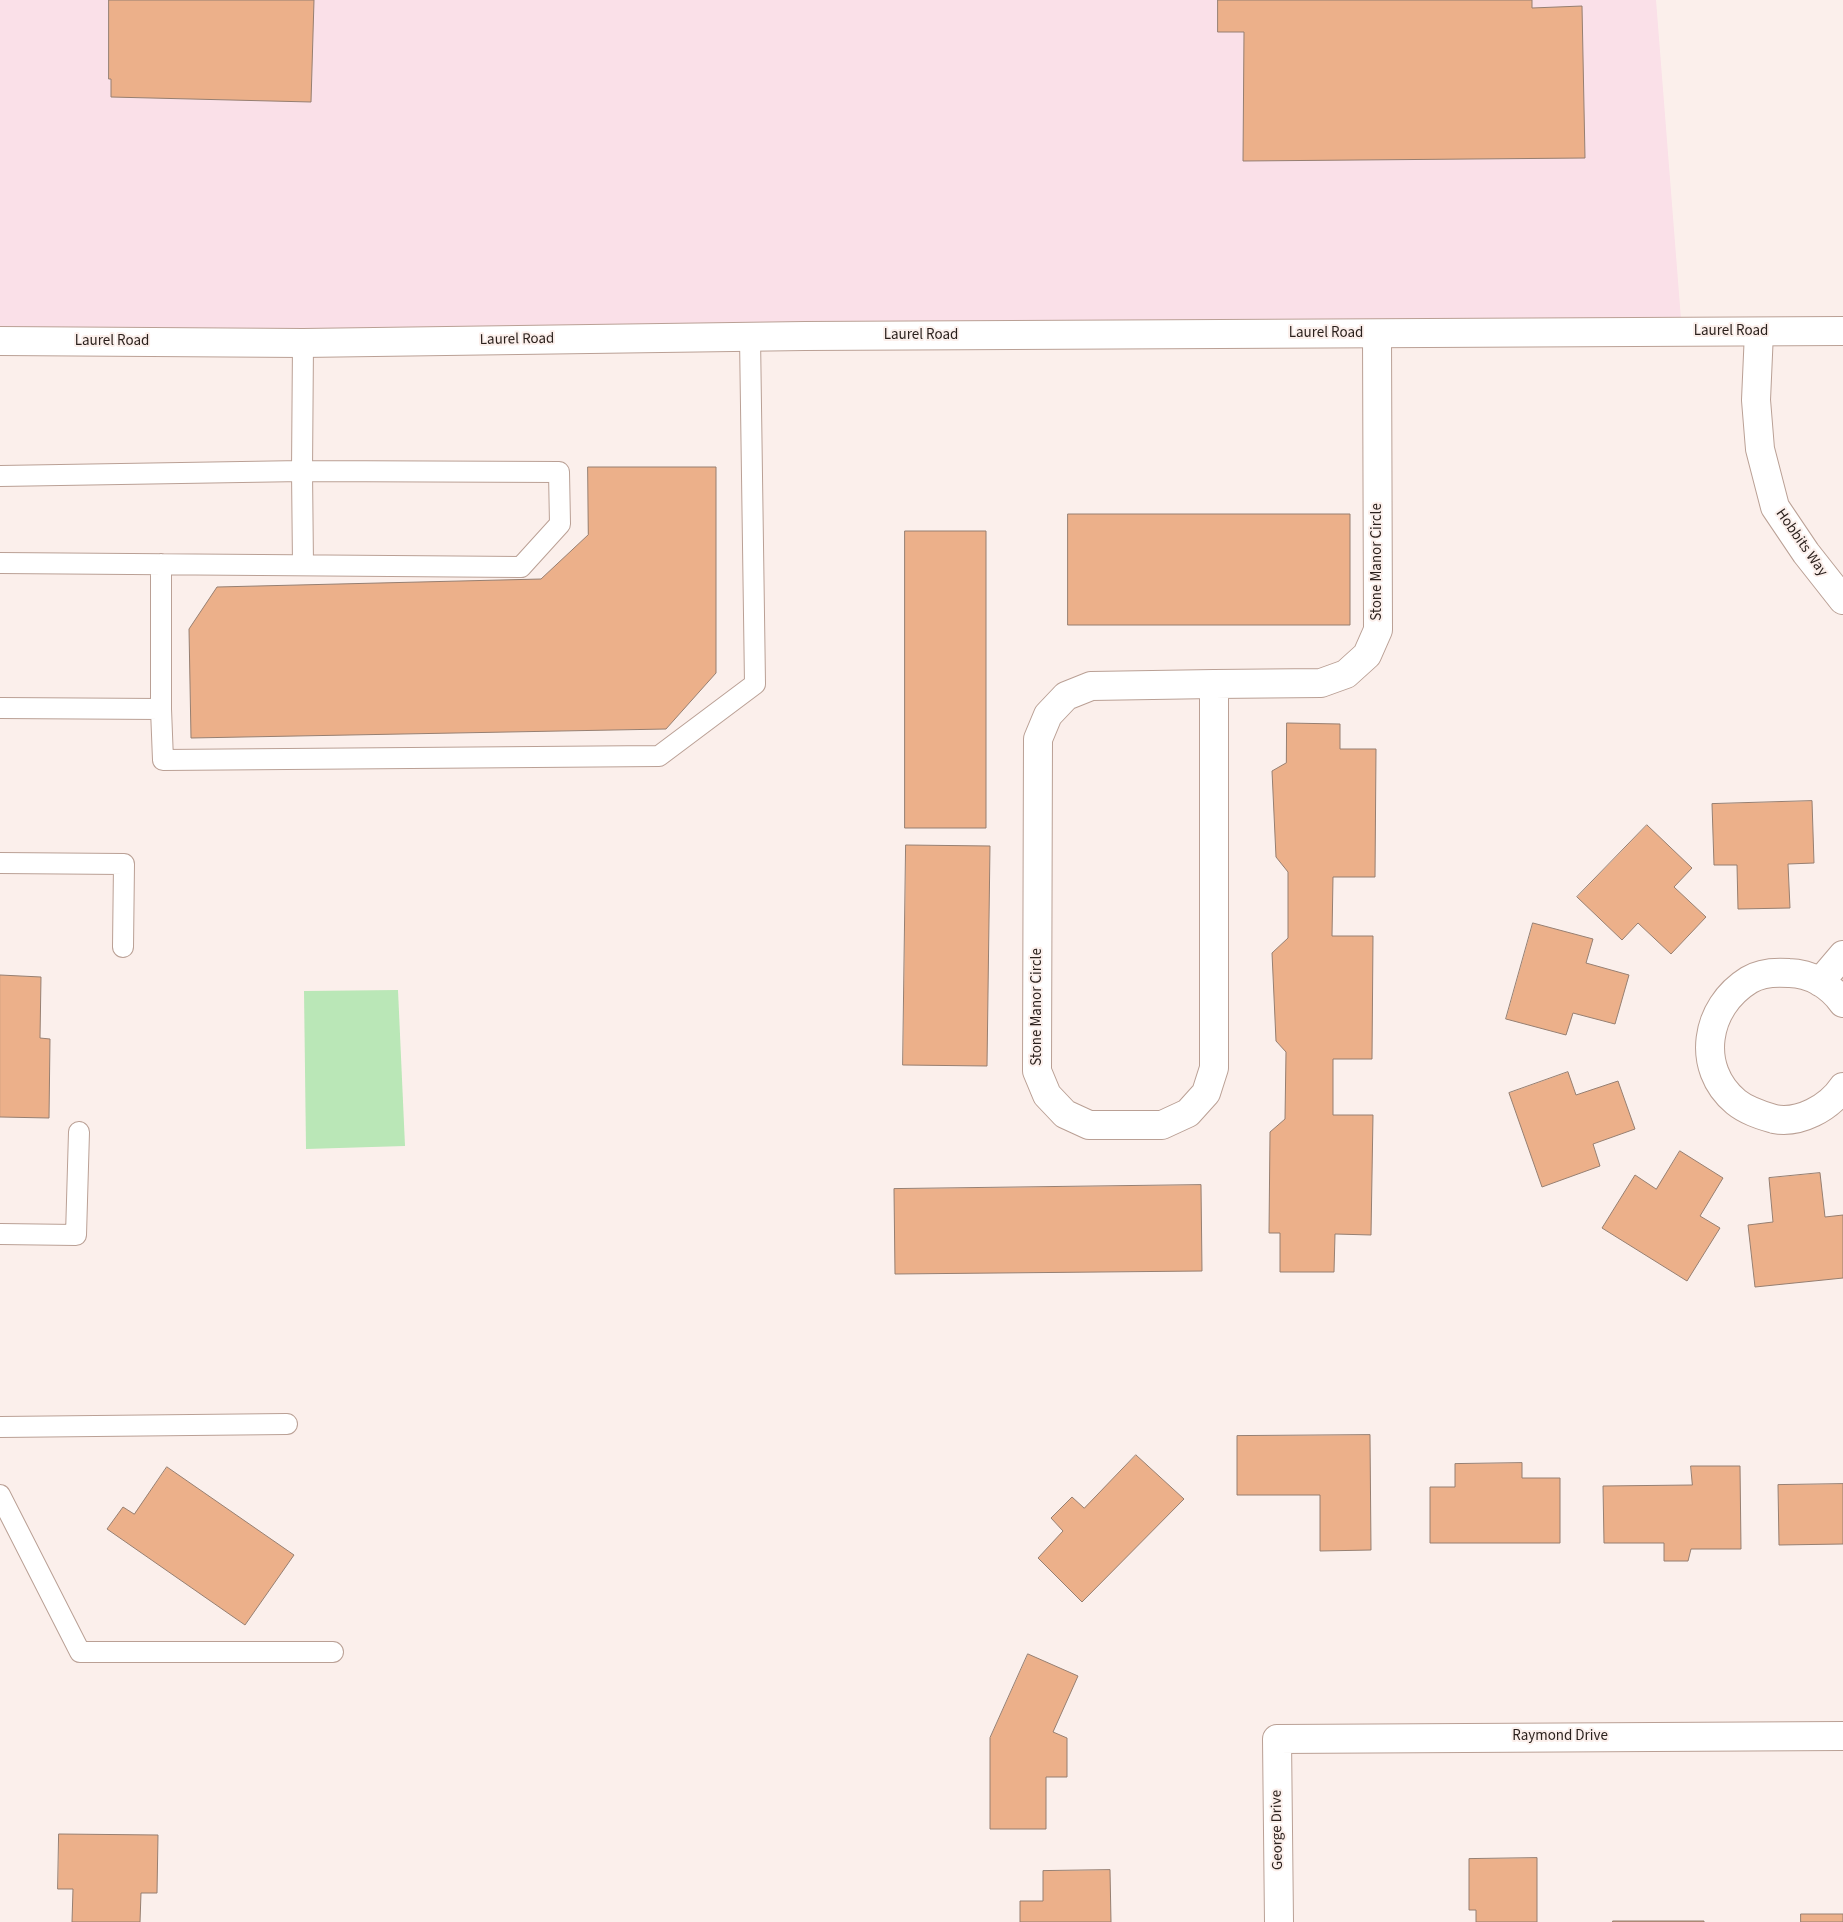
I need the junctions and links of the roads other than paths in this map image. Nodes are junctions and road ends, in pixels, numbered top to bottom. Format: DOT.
graph roads {
  1 [pos="1843,331"];
  2 [pos="1759,332"];
  3 [pos="1377,334"];
  4 [pos="750,337"];
  5 [pos="0,341"];
  6 [pos="303,343"];
  7 [pos="302,471"];
  8 [pos="0,476"];
  9 [pos="0,563"];
  10 [pos="160,564"];
  11 [pos="303,565"];
  12 [pos="1843,600"];
  13 [pos="1214,684"];
  14 [pos="0,708"];
  15 [pos="161,709"];
  16 [pos="0,863"];
  17 [pos="123,947"];
  18 [pos="1843,955"];
  19 [pos="1820,982"];
  20 [pos="1843,1003"];
  21 [pos="1843,1087"];
  22 [pos="79,1132"];
  23 [pos="0,1234"];
  24 [pos="287,1424"];
  25 [pos="0,1427"];
  26 [pos="0,1495"];
  27 [pos="333,1652"];
  28 [pos="1843,1736"];
  29 [pos="1277,1739"];
  30 [pos="1279,1922"];
  1 -- 2 [label="street, Laurel Road"];
  2 -- 3 [label="street, Laurel Road"];
  2 -- 12 [label="street, Hobbits Way"];
  3 -- 4 [label="street, Laurel Road"];
  3 -- 13 [label="street, Stone Manor Circle"];
  4 -- 6 [label="street, Laurel Road"];
  4 -- 15 [label="lane"];
  5 -- 6 [label="street, Laurel Road"];
  6 -- 7 [label="lane"];
  7 -- 8 [label="lane"];
  7 -- 11 [label="lane"];
  7 -- 11 [label="lane"];
  9 -- 10 [label="lane"];
  10 -- 11 [label="lane"];
  10 -- 15 [label="lane"];
  13 -- 13 [label="street, Stone Manor Circle"];
  14 -- 15 [label="lane"];
  16 -- 17 [label="lane"];
  18 -- 19 [label="street"];
  19 -- 20 [label="street"];
  19 -- 21 [label="street"];
  22 -- 23 [label="lane"];
  24 -- 25 [label="lane"];
  26 -- 27 [label="lane"];
  28 -- 29 [label="street, Raymond Drive"];
  29 -- 30 [label="street, George Drive"];
}
